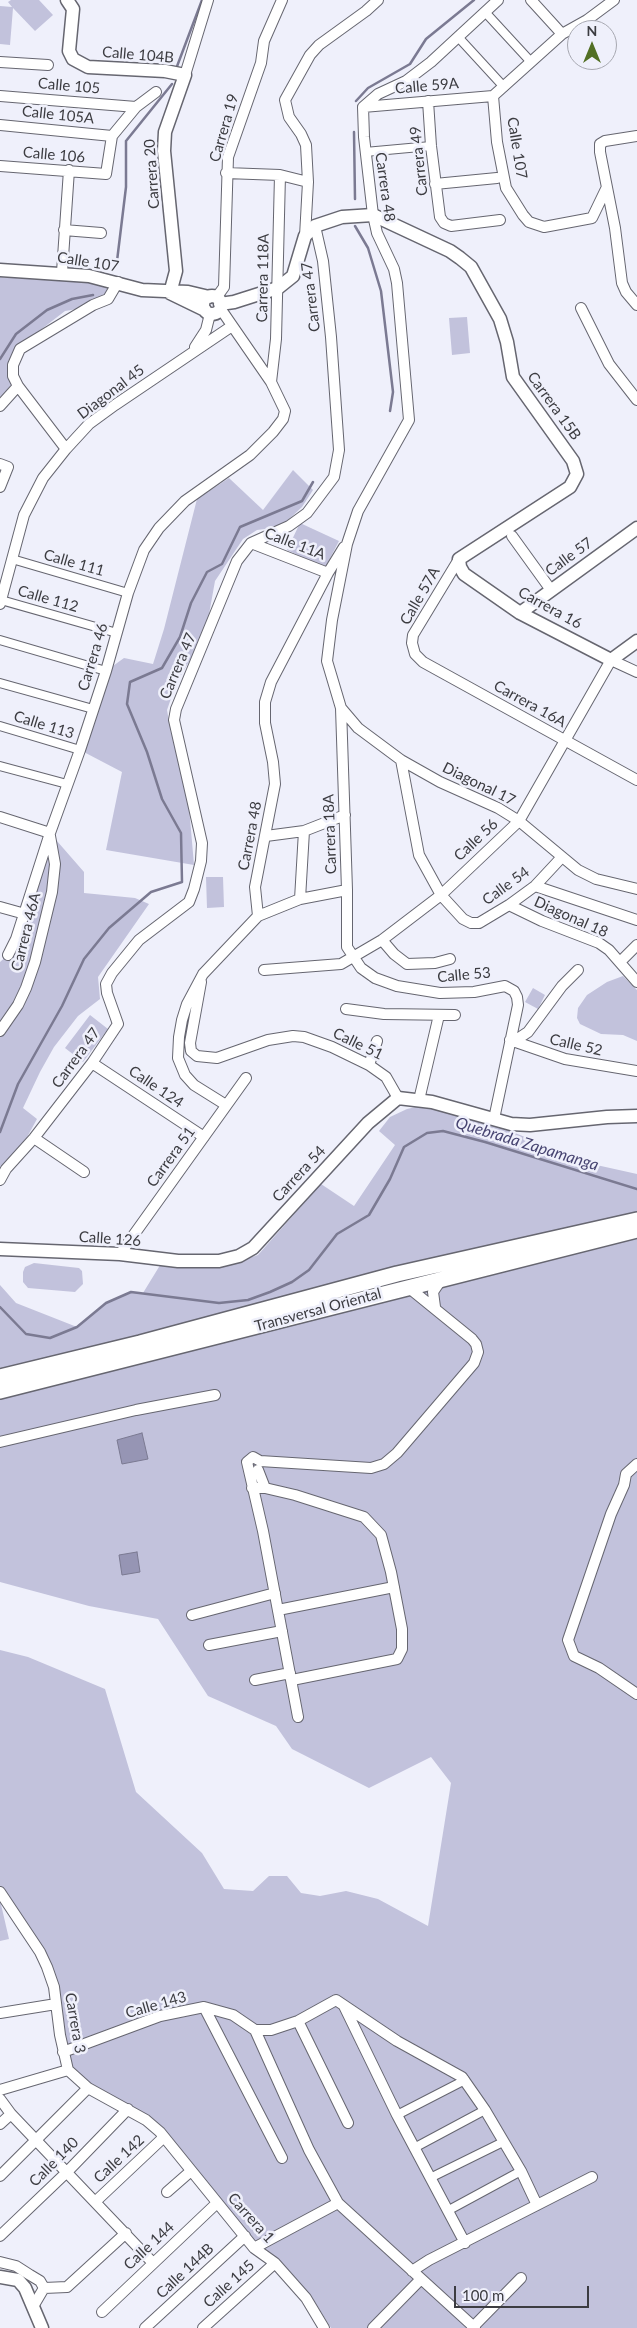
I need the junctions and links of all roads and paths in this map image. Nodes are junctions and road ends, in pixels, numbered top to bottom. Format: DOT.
graph roads {
  1 [pos="66,0"];
  2 [pos="208,0"];
  3 [pos="282,0"];
  4 [pos="378,0"];
  5 [pos="498,0"];
  6 [pos="531,0"];
  7 [pos="614,0"];
  8 [pos="485,12"];
  9 [pos="562,34"];
  10 [pos="459,38"];
  11 [pos="0,62"];
  12 [pos="531,62"];
  13 [pos="48,65"];
  14 [pos="183,75"];
  15 [pos="504,87"];
  16 [pos="156,92"];
  17 [pos="0,96"];
  18 [pos="493,96"];
  19 [pos="428,101"];
  20 [pos="363,106"];
  21 [pos="136,107"];
  22 [pos="0,125"];
  23 [pos="112,136"];
  24 [pos="637,136"];
  25 [pos="431,146"];
  26 [pos="365,152"];
  27 [pos="0,166"];
  28 [pos="69,170"];
  29 [pos="226,173"];
  30 [pos="280,175"];
  31 [pos="496,178"];
  32 [pos="308,182"];
  33 [pos="435,184"];
  34 [pos="606,189"];
  35 [pos="373,215"];
  36 [pos="500,220"];
  37 [pos="315,226"];
  38 [pos="64,230"];
  39 [pos="101,233"];
  40 [pos="305,236"];
  41 [pos="0,270"];
  42 [pos="62,272"];
  43 [pos="118,282"];
  44 [pos="278,288"];
  45 [pos="170,292"];
  46 [pos="214,304"];
  47 [pos="637,305"];
  48 [pos="581,308"];
  49 [pos="232,326"];
  50 [pos="192,352"];
  51 [pos="271,382"];
  52 [pos="18,386"];
  53 [pos="637,400"];
  54 [pos="0,406"];
  55 [pos="66,449"];
  56 [pos="0,464"];
  57 [pos="0,486"];
  58 [pos="637,528"];
  59 [pos="512,536"];
  60 [pos="251,543"];
  61 [pos="347,544"];
  62 [pos="12,559"];
  63 [pos="459,559"];
  64 [pos="328,573"];
  65 [pos="551,590"];
  66 [pos="128,593"];
  67 [pos="1,602"];
  68 [pos="520,613"];
  69 [pos="117,633"];
  70 [pos="0,640"];
  71 [pos="637,641"];
  72 [pos="413,649"];
  73 [pos="611,660"];
  74 [pos="106,670"];
  75 [pos="637,672"];
  76 [pos="0,683"];
  77 [pos="341,708"];
  78 [pos="93,709"];
  79 [pos="0,726"];
  80 [pos="565,741"];
  81 [pos="80,750"];
  82 [pos="401,760"];
  83 [pos="0,766"];
  84 [pos="637,780"];
  85 [pos="67,784"];
  86 [pos="345,815"];
  87 [pos="0,817"];
  88 [pos="519,822"];
  89 [pos="304,831"];
  90 [pos="50,833"];
  91 [pos="266,836"];
  92 [pos="562,856"];
  93 [pos="535,886"];
  94 [pos="347,890"];
  95 [pos="637,890"];
  96 [pos="441,894"];
  97 [pos="300,900"];
  98 [pos="509,906"];
  99 [pos="0,907"];
  100 [pos="25,914"];
  101 [pos="258,916"];
  102 [pos="637,920"];
  103 [pos="382,940"];
  104 [pos="637,945"];
  105 [pos="8,955"];
  106 [pos="353,959"];
  107 [pos="450,959"];
  108 [pos="620,962"];
  109 [pos="264,970"];
  110 [pos="578,970"];
  111 [pos="202,974"];
  112 [pos="637,982"];
  113 [pos="346,1009"];
  114 [pos="439,1015"];
  115 [pos="455,1015"];
  116 [pos="0,1031"];
  117 [pos="510,1040"];
  118 [pos="377,1041"];
  119 [pos="92,1063"];
  120 [pos="370,1065"];
  121 [pos="637,1071"];
  122 [pos="246,1078"];
  123 [pos="398,1098"];
  124 [pos="419,1100"];
  125 [pos="226,1105"];
  126 [pos="637,1116"];
  127 [pos="494,1119"];
  128 [pos="204,1137"];
  129 [pos="34,1138"];
  130 [pos="84,1172"];
  131 [pos="0,1180"];
  132 [pos="636,1229"];
  133 [pos="0,1249"];
  134 [pos="120,1254"];
  135 [pos="218,1261"];
  136 [pos="441,1280"];
  137 [pos="408,1287"];
  138 [pos="435,1307"];
  139 [pos="0,1377"];
  140 [pos="0,1391"];
  141 [pos="215,1395"];
  142 [pos="0,1442"];
  143 [pos="637,1464"];
  144 [pos="255,1466"];
  145 [pos="252,1488"];
  146 [pos="265,1488"];
  147 [pos="394,1587"];
  148 [pos="274,1593"];
  149 [pos="278,1610"];
  150 [pos="192,1615"];
  151 [pos="282,1631"];
  152 [pos="208,1645"];
  153 [pos="291,1677"];
  154 [pos="255,1680"];
  155 [pos="637,1694"];
  156 [pos="298,1717"];
  157 [pos="0,1892"];
  158 [pos="342,2003"];
  159 [pos="56,2004"];
  160 [pos="204,2007"];
  161 [pos="0,2013"];
  162 [pos="298,2021"];
  163 [pos="255,2030"];
  164 [pos="63,2052"];
  165 [pos="68,2070"];
  166 [pos="465,2080"];
  167 [pos="88,2088"];
  168 [pos="0,2090"];
  169 [pos="0,2099"];
  170 [pos="128,2109"];
  171 [pos="485,2110"];
  172 [pos="11,2114"];
  173 [pos="397,2115"];
  174 [pos="348,2123"];
  175 [pos="0,2124"];
  176 [pos="164,2137"];
  177 [pos="37,2141"];
  178 [pos="503,2142"];
  179 [pos="414,2148"];
  180 [pos="175,2150"];
  181 [pos="282,2158"];
  182 [pos="191,2171"];
  183 [pos="521,2171"];
  184 [pos="67,2172"];
  185 [pos="0,2176"];
  186 [pos="592,2177"];
  187 [pos="430,2178"];
  188 [pos="167,2192"];
  189 [pos="95,2202"];
  190 [pos="217,2203"];
  191 [pos="338,2203"];
  192 [pos="537,2205"];
  193 [pos="449,2210"];
  194 [pos="126,2233"];
  195 [pos="0,2236"];
  196 [pos="245,2236"];
  197 [pos="465,2243"];
  198 [pos="254,2248"];
  199 [pos="0,2262"];
  200 [pos="153,2263"];
  201 [pos="275,2263"];
  202 [pos="412,2271"];
  203 [pos="0,2277"];
  204 [pos="521,2278"];
  205 [pos="420,2279"];
  206 [pos="44,2288"];
  207 [pos="34,2305"];
  208 [pos="102,2312"];
  209 [pos="473,2327"];
  210 [pos="42,2328"];
  211 [pos="145,2328"];
  212 [pos="203,2328"];
  213 [pos="324,2328"];
  214 [pos="373,2328"];
  1 -- 14 [label="street, Calle 104B"];
  2 -- 14 [label="street, Carrera 20"];
  3 -- 29 [label="street, Carrera 19"];
  4 -- 32 [label="street"];
  5 -- 8 [label="street"];
  6 -- 9 [label="street"];
  7 -- 9 [label="street"];
  8 -- 10 [label="street"];
  8 -- 12 [label="street"];
  9 -- 12 [label="street"];
  10 -- 15 [label="street"];
  10 -- 20 [label="street"];
  11 -- 13 [label="street"];
  12 -- 15 [label="street"];
  14 -- 45 [label="street, Carrera 20"];
  15 -- 18 [label="street"];
  16 -- 21 [label="street"];
  17 -- 21 [label="street, Calle 105"];
  18 -- 19 [label="street, Calle 59A"];
  18 -- 34 [label="street, Calle 107"];
  19 -- 20 [label="street, Calle 59A"];
  19 -- 25 [label="street, Carrera 49"];
  20 -- 26 [label="street, Carrera 48"];
  21 -- 23 [label="street"];
  22 -- 23 [label="street, Calle 105A"];
  23 -- 28 [label="street, Calle 106"];
  24 -- 34 [label="street"];
  25 -- 26 [label="street"];
  25 -- 33 [label="street, Carrera 49"];
  26 -- 35 [label="street, Carrera 48"];
  27 -- 28 [label="street, Calle 106"];
  28 -- 38 [label="street"];
  29 -- 30 [label="street"];
  29 -- 46 [label="street, Carrera 19"];
  30 -- 32 [label="street"];
  30 -- 44 [label="street, Carrera 118A"];
  31 -- 33 [label="street"];
  32 -- 40 [label="street"];
  33 -- 36 [label="street, Carrera 49"];
  34 -- 47 [label="street"];
  35 -- 37 [label="street, Calle 107"];
  35 -- 61 [label="street, Carrera 48"];
  35 -- 63 [label="street, Carrera 15B"];
  37 -- 40 [label="street, Calle 107"];
  37 -- 60 [label="street, Carrera 47"];
  38 -- 39 [label="street"];
  38 -- 42 [label="street"];
  40 -- 44 [label="street, Calle 107"];
  41 -- 42 [label="street, Calle 107"];
  42 -- 43 [label="street, Calle 107"];
  43 -- 45 [label="street, Calle 107"];
  43 -- 52 [label="street"];
  44 -- 46 [label="street, Calle 107"];
  44 -- 51 [label="street, Carrera 118A"];
  45 -- 46 [label="street, Calle 107"];
  46 -- 49 [label="street"];
  46 -- 50 [label="street, Diagonal 45"];
  48 -- 53 [label="street"];
  49 -- 50 [label="street, Diagonal 45"];
  49 -- 51 [label="street"];
  50 -- 55 [label="street, Diagonal 45"];
  51 -- 66 [label="street, Carrera 46"];
  52 -- 54 [label="street"];
  52 -- 55 [label="street"];
  55 -- 62 [label="street, Diagonal 45"];
  56 -- 57 [label="street"];
  58 -- 65 [label="street, Calle 57"];
  59 -- 65 [label="street"];
  60 -- 64 [label="street, Calle 11A"];
  60 -- 119 [label="street, Carrera 47"];
  61 -- 64 [label="street, Carrera 48"];
  61 -- 77 [label="street, Carrera 48"];
  62 -- 66 [label="street, Calle 111"];
  62 -- 67 [label="street, Diagonal 45"];
  63 -- 68 [label="street, Carrera 16"];
  63 -- 72 [label="street, Calle 57A"];
  64 -- 91 [label="street, Carrera 48"];
  65 -- 68 [label="street, Calle 57"];
  66 -- 69 [label="street, Carrera 46"];
  67 -- 69 [label="street, Calle 112"];
  68 -- 73 [label="street, Carrera 16"];
  69 -- 74 [label="street, Carrera 46"];
  70 -- 74 [label="street"];
  71 -- 73 [label="street, Calle 56"];
  72 -- 80 [label="street, Carrera 16A"];
  73 -- 75 [label="street, Carrera 16"];
  73 -- 80 [label="street, Calle 56"];
  74 -- 78 [label="street, Carrera 46"];
  76 -- 78 [label="street"];
  77 -- 82 [label="street, Diagonal 17"];
  77 -- 86 [label="street, Carrera 18A"];
  78 -- 81 [label="street, Carrera 46"];
  79 -- 81 [label="street, Calle 113"];
  80 -- 84 [label="street, Carrera 16A"];
  80 -- 88 [label="street, Calle 56"];
  81 -- 85 [label="street, Carrera 46"];
  82 -- 88 [label="street, Diagonal 17"];
  82 -- 96 [label="street"];
  83 -- 85 [label="street"];
  85 -- 90 [label="street, Carrera 46"];
  86 -- 89 [label="street"];
  86 -- 94 [label="street, Carrera 18A"];
  87 -- 90 [label="street"];
  88 -- 92 [label="street, Diagonal 17"];
  88 -- 96 [label="street, Calle 56"];
  89 -- 91 [label="street"];
  89 -- 97 [label="street"];
  90 -- 100 [label="street, Carrera 46"];
  90 -- 116 [label="street, Carrera 46A"];
  91 -- 101 [label="street, Carrera 48"];
  92 -- 93 [label="street, Calle 54"];
  92 -- 95 [label="street, Diagonal 17"];
  93 -- 98 [label="street, Calle 54"];
  93 -- 102 [label="street"];
  94 -- 97 [label="street"];
  94 -- 106 [label="street, Carrera 18A"];
  96 -- 98 [label="street, Calle 54"];
  96 -- 103 [label="street, Calle 56"];
  97 -- 101 [label="street"];
  98 -- 108 [label="street, Diagonal 18"];
  99 -- 100 [label="street"];
  100 -- 105 [label="street, Carrera 46"];
  101 -- 111 [label="street"];
  103 -- 106 [label="street, Calle 56"];
  103 -- 107 [label="street"];
  104 -- 108 [label="street"];
  106 -- 109 [label="street, Calle 56"];
  106 -- 117 [label="street, Calle 53"];
  108 -- 112 [label="street, Diagonal 18"];
  110 -- 117 [label="street"];
  111 -- 120 [label="street, Calle 51"];
  111 -- 125 [label="street"];
  113 -- 114 [label="street"];
  114 -- 115 [label="street"];
  114 -- 124 [label="street"];
  117 -- 121 [label="street, Calle 52"];
  117 -- 127 [label="street, Calle 53"];
  118 -- 120 [label="street"];
  119 -- 128 [label="street, Calle 124"];
  119 -- 129 [label="street, Carrera 47"];
  120 -- 123 [label="street, Calle 51"];
  122 -- 125 [label="street, Carrera 51"];
  123 -- 124 [label="street"];
  123 -- 135 [label="street, Carrera 54"];
  124 -- 127 [label="street"];
  125 -- 128 [label="street, Carrera 51"];
  126 -- 127 [label="street"];
  128 -- 134 [label="street, Carrera 51"];
  129 -- 130 [label="street"];
  129 -- 131 [label="street, Carrera 47"];
  132 -- 136 [label="main road, Transversal Oriental"];
  132 -- 139 [label="main road, Transversal Oriental"];
  133 -- 134 [label="street, Calle 126"];
  134 -- 135 [label="street, Calle 126"];
  136 -- 137 [label="main road, Transversal Oriental"];
  136 -- 138 [label="street"];
  137 -- 138 [label="street"];
  137 -- 140 [label="main road, Transversal Oriental"];
  138 -- 144 [label="street"];
  141 -- 142 [label="street"];
  143 -- 155 [label="street"];
  144 -- 145 [label="street"];
  144 -- 146 [label="street"];
  145 -- 146 [label="street"];
  145 -- 148 [label="street"];
  146 -- 147 [label="street"];
  147 -- 149 [label="street"];
  147 -- 153 [label="street"];
  148 -- 149 [label="street"];
  148 -- 150 [label="street"];
  149 -- 151 [label="street"];
  151 -- 152 [label="street"];
  151 -- 153 [label="street"];
  153 -- 154 [label="street"];
  153 -- 156 [label="street"];
  157 -- 159 [label="street, Carrera 3"];
  158 -- 162 [label="street"];
  158 -- 166 [label="street"];
  158 -- 173 [label="street"];
  159 -- 161 [label="street"];
  159 -- 164 [label="street, Carrera 3"];
  160 -- 163 [label="street, Calle 143"];
  160 -- 164 [label="street, Calle 143"];
  160 -- 181 [label="street"];
  162 -- 163 [label="street"];
  162 -- 174 [label="street"];
  163 -- 191 [label="street"];
  164 -- 165 [label="street, Carrera 3"];
  165 -- 167 [label="street, Carrera 3"];
  165 -- 168 [label="street"];
  166 -- 171 [label="street"];
  166 -- 173 [label="street"];
  167 -- 170 [label="street, Carrera 3"];
  167 -- 177 [label="street"];
  169 -- 172 [label="street"];
  170 -- 176 [label="street, Carrera 3"];
  170 -- 184 [label="street, Calle 140"];
  171 -- 178 [label="street"];
  171 -- 179 [label="street"];
  172 -- 175 [label="street"];
  172 -- 177 [label="street"];
  173 -- 179 [label="street"];
  176 -- 180 [label="street, Carrera 3"];
  176 -- 189 [label="street, Calle 142"];
  177 -- 184 [label="street"];
  177 -- 185 [label="street"];
  178 -- 183 [label="street"];
  178 -- 187 [label="street"];
  179 -- 187 [label="street"];
  180 -- 182 [label="street, Carrera 1"];
  182 -- 188 [label="street"];
  182 -- 190 [label="street, Carrera 1"];
  183 -- 192 [label="street"];
  183 -- 193 [label="street"];
  184 -- 189 [label="street"];
  184 -- 195 [label="street, Calle 140"];
  186 -- 192 [label="street"];
  187 -- 193 [label="street"];
  189 -- 194 [label="street"];
  190 -- 196 [label="street, Carrera 1"];
  190 -- 200 [label="street, Calle 144"];
  191 -- 198 [label="street"];
  191 -- 202 [label="street"];
  192 -- 197 [label="street"];
  193 -- 197 [label="street"];
  194 -- 200 [label="street"];
  194 -- 206 [label="street"];
  196 -- 198 [label="street, Carrera 1"];
  196 -- 211 [label="street, Calle 144B"];
  197 -- 202 [label="street"];
  198 -- 201 [label="street, Carrera 1"];
  199 -- 206 [label="street"];
  200 -- 208 [label="street, Calle 144"];
  201 -- 212 [label="street, Calle 145"];
  201 -- 213 [label="street, Carrera 1"];
  202 -- 205 [label="street"];
  203 -- 207 [label="street"];
  204 -- 209 [label="street"];
  205 -- 209 [label="street"];
  205 -- 214 [label="street"];
  206 -- 207 [label="street"];
  207 -- 210 [label="street"];
}
